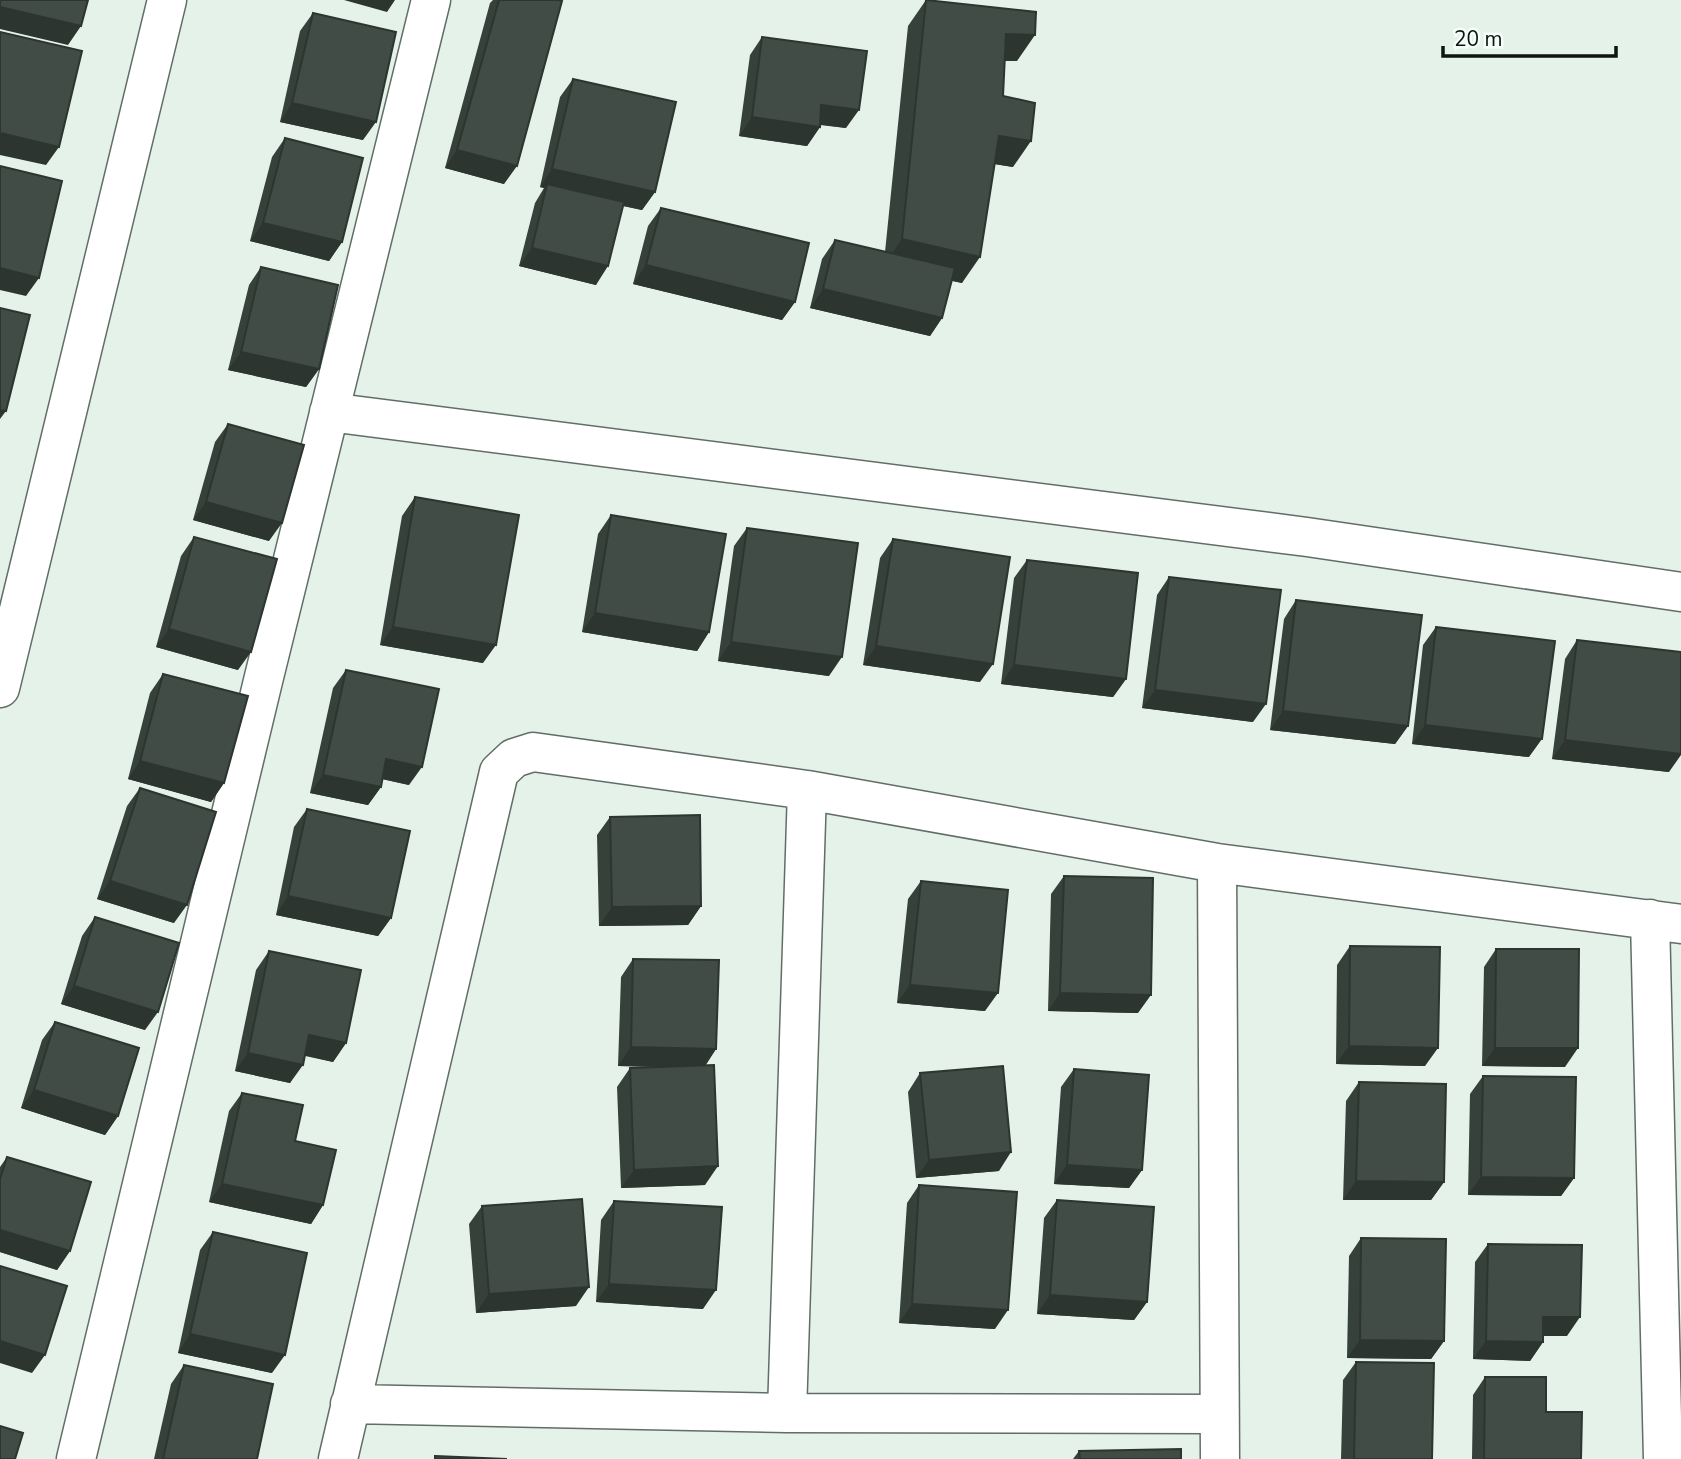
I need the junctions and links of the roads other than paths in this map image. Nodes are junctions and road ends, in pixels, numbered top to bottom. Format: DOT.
graph roads {
  1 [pos="167,0"];
  2 [pos="431,0"];
  3 [pos="329,412"];
  4 [pos="1681,592"];
  5 [pos="0,688"];
  6 [pos="807,790"];
  7 [pos="1217,863"];
  8 [pos="1666,922"];
  9 [pos="350,1404"];
  10 [pos="787,1413"];
  11 [pos="1218,1414"];
  12 [pos="76,1459"];
  13 [pos="338,1459"];
  14 [pos="1220,1459"];
  15 [pos="1663,1459"];
  1 -- 5 [label="street"];
  2 -- 3 [label="street"];
  3 -- 4 [label="street"];
  3 -- 12 [label="street"];
  6 -- 7 [label="street"];
  6 -- 9 [label="street"];
  6 -- 10 [label="street"];
  7 -- 8 [label="street"];
  7 -- 11 [label="street"];
  8 -- 15 [label="street"];
  9 -- 10 [label="street"];
  9 -- 13 [label="street"];
  10 -- 11 [label="street"];
  11 -- 14 [label="street"];
}
